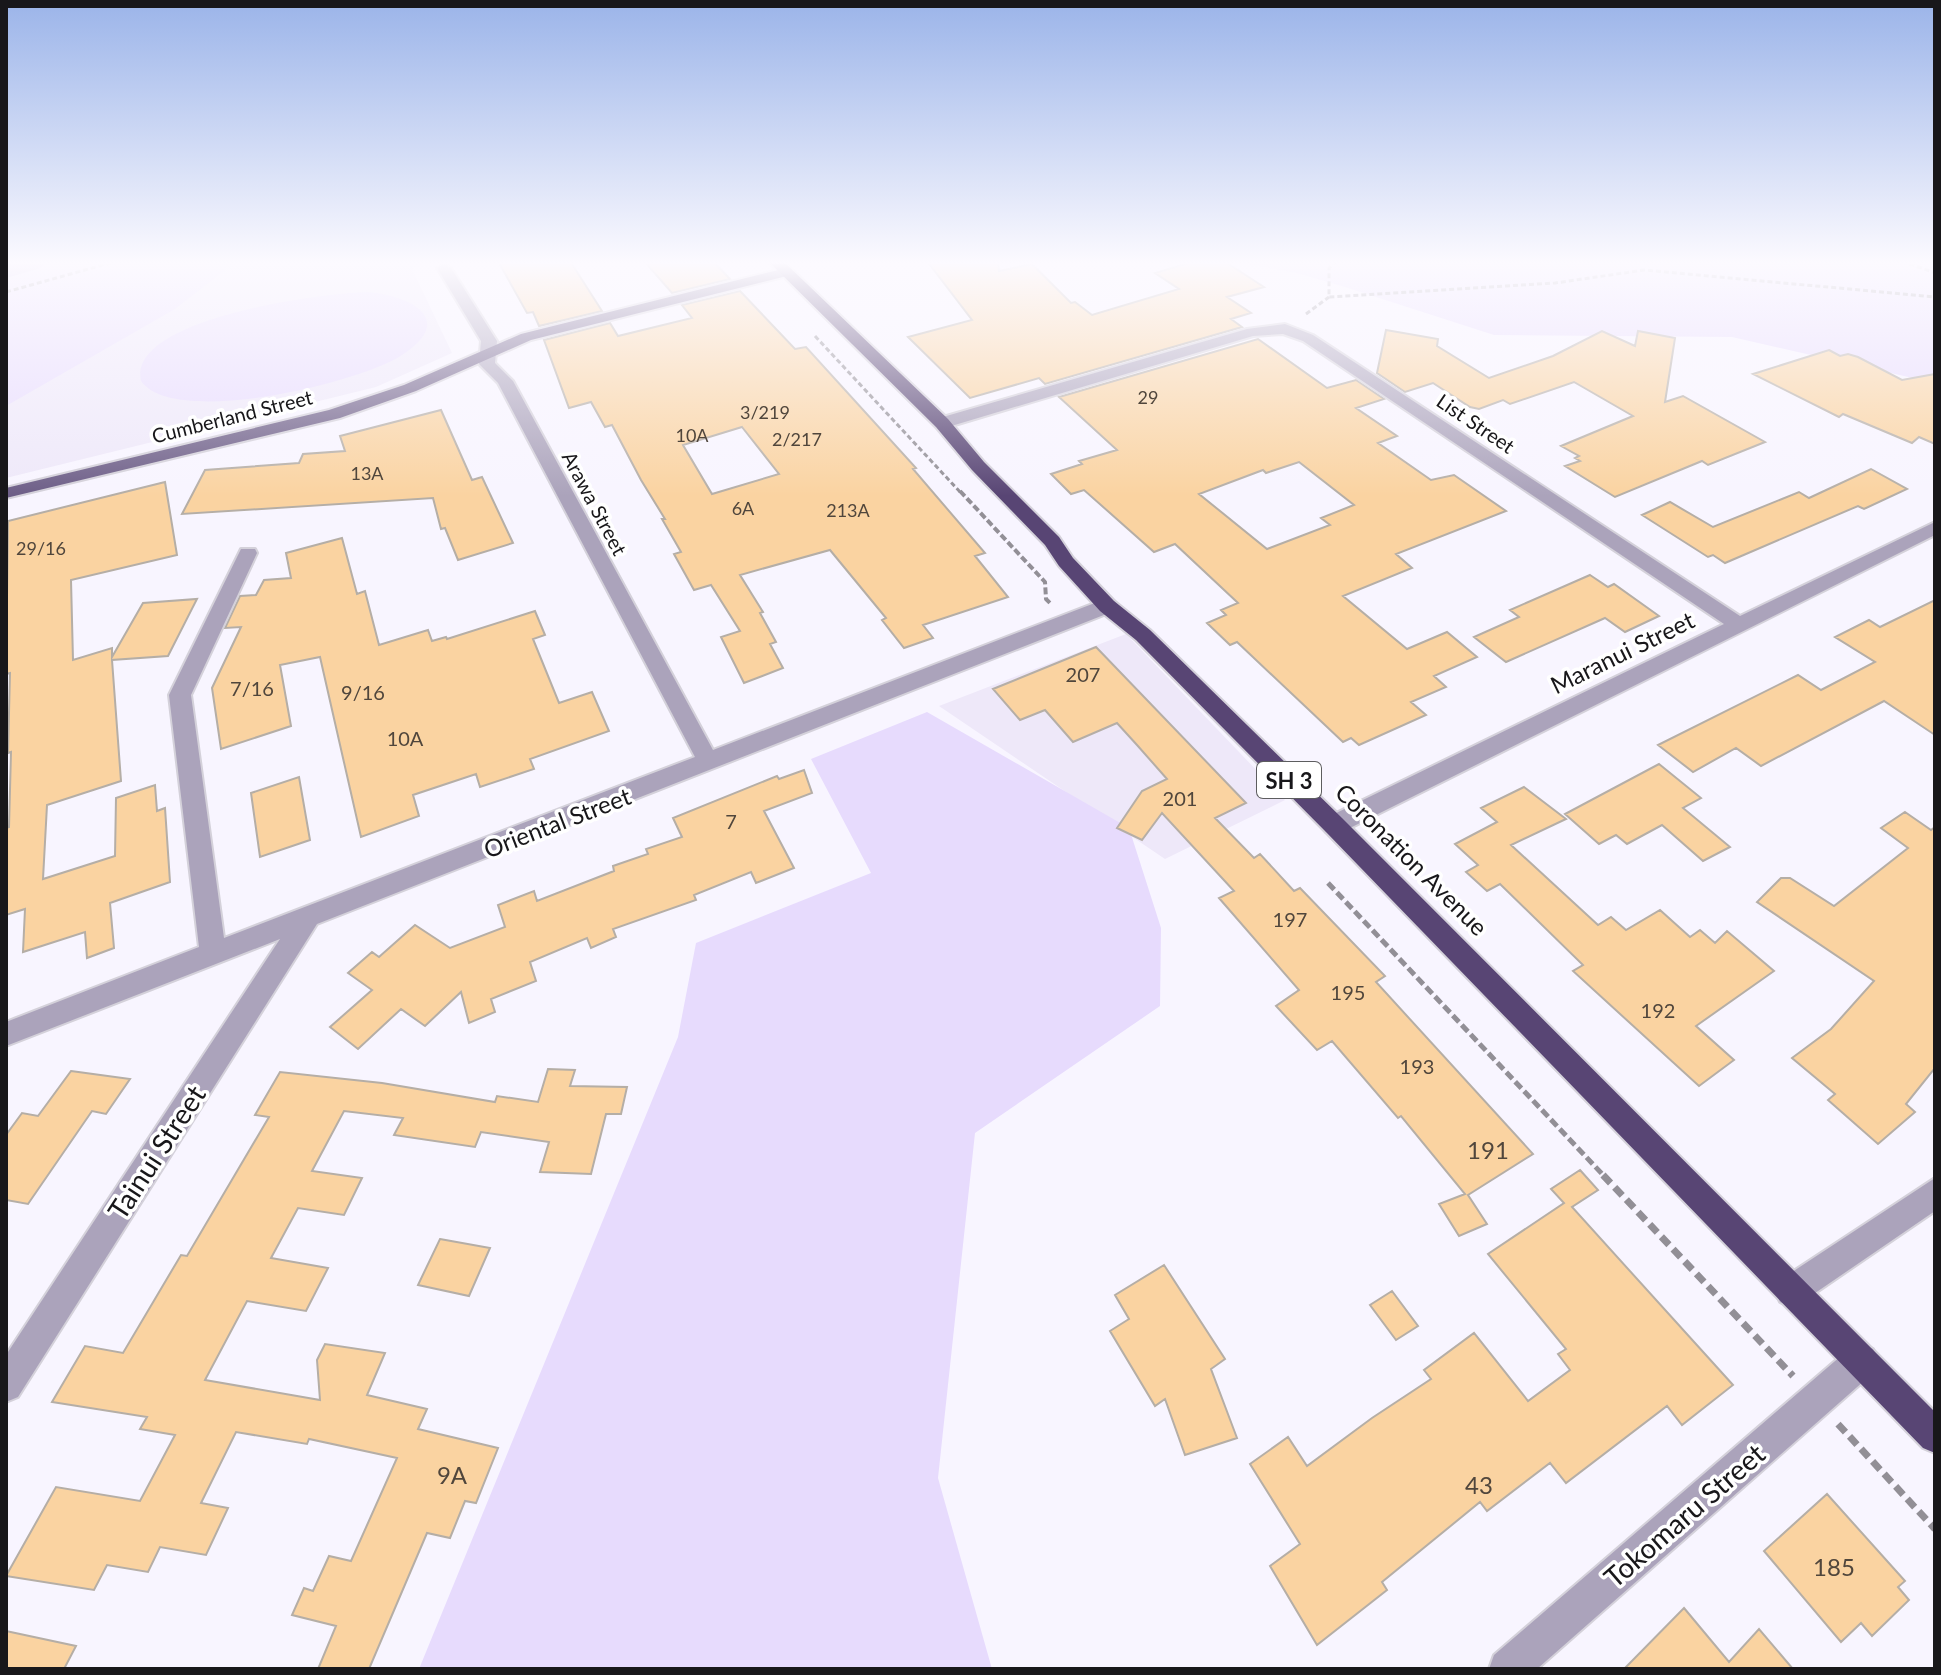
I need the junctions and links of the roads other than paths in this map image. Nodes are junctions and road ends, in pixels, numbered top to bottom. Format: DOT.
graph roads {
  1 [pos="488,339"];
  2 [pos="526,339"];
  3 [pos="857,339"];
  4 [pos="1228,339"];
  5 [pos="1310,339"];
  6 [pos="487,353"];
  7 [pos="942,423"];
  8 [pos="6,493"];
  9 [pos="1935,528"];
  10 [pos="248,553"];
  11 [pos="1107,606"];
  12 [pos="1738,624"];
  13 [pos="709,763"];
  14 [pos="1334,825"];
  15 [pos="306,920"];
  16 [pos="213,955"];
  17 [pos="6,1034"];
  18 [pos="1935,1193"];
  19 [pos="1791,1291"];
  20 [pos="1861,1361"];
  21 [pos="6,1385"];
  22 [pos="1935,1436"];
  23 [pos="1508,1669"];
  1 -- 6 [label="street, Arawa Street"];
  2 -- 6 [label="main road, Cumberland Street"];
  3 -- 7 [label="highway, Coronation Avenue / SH 3"];
  4 -- 7 [label="street, List Street"];
  5 -- 12 [label="street, List Street"];
  6 -- 8 [label="main road, Cumberland Street"];
  6 -- 13 [label="street, Arawa Street"];
  7 -- 11 [label="highway, Coronation Avenue / SH 3"];
  9 -- 12 [label="street, Maranui Street"];
  10 -- 16 [label="street"];
  11 -- 13 [label="street, Oriental Street"];
  11 -- 14 [label="highway, Coronation Avenue / SH 3"];
  12 -- 14 [label="street, Maranui Street"];
  13 -- 15 [label="street, Oriental Street"];
  14 -- 19 [label="highway, Coronation Avenue / SH 3"];
  15 -- 16 [label="street, Oriental Street"];
  15 -- 21 [label="street, Tainui Street"];
  16 -- 17 [label="street, Oriental Street"];
  18 -- 19 [label="street"];
  19 -- 20 [label="highway, Coronation Avenue / SH 3"];
  20 -- 22 [label="highway, Coronation Avenue / SH 3"];
  20 -- 23 [label="street, Tokomaru Street"];
}
